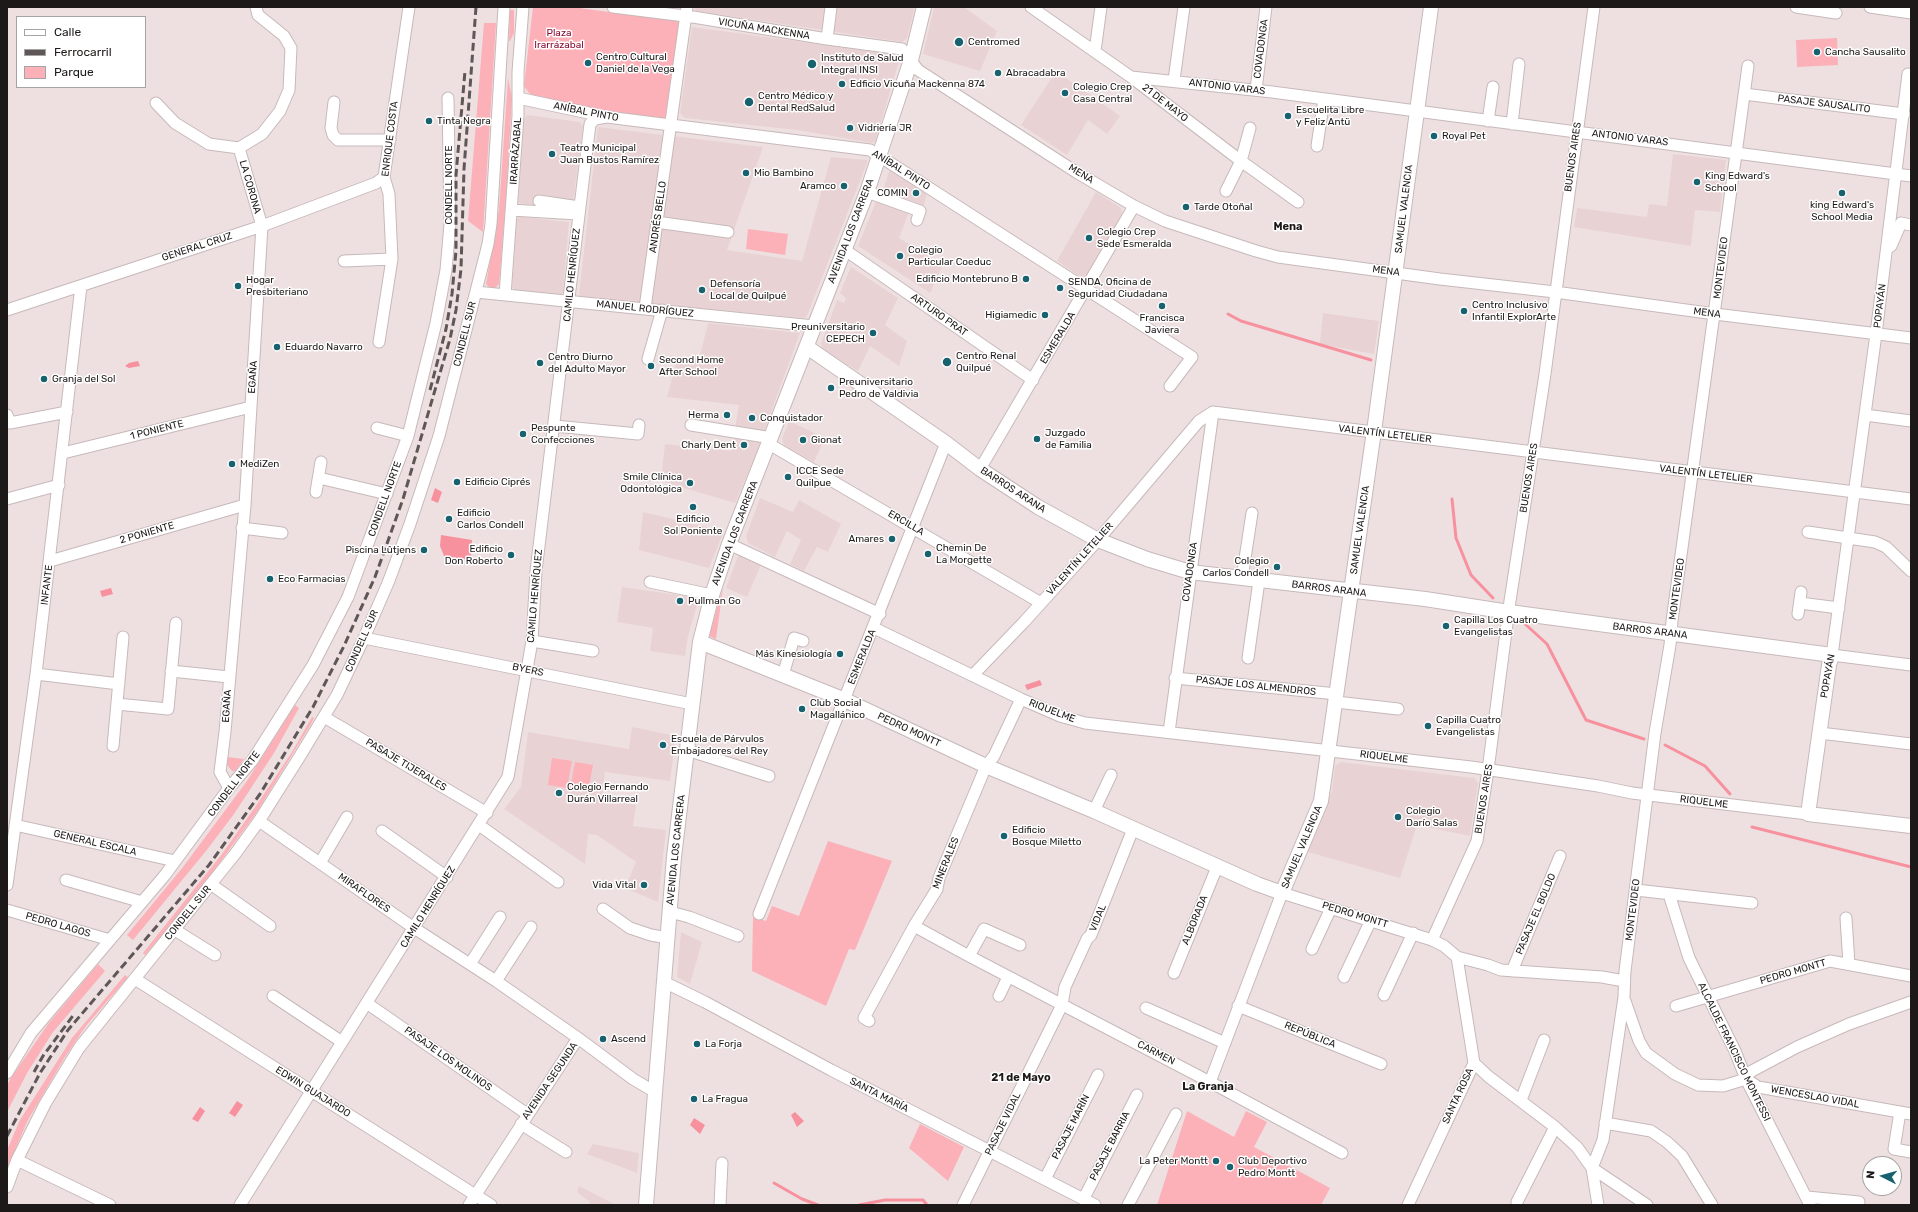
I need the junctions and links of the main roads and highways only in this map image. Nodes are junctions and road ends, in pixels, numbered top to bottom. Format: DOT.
graph roads {
  1 [pos="924,7"];
  2 [pos="1431,7"];
  3 [pos="807,347"];
  4 [pos="1351,592"];
  5 [pos="700,642"];
  6 [pos="1832,655"];
  7 [pos="1808,814"];
  8 [pos="1911,826"];
  9 [pos="1282,893"];
  10 [pos="646,1205"];
  1 -- 3 [label="main road, AVENIDA LOS CARRERA"];
  2 -- 4 [label="main road, SAMUEL VALENCIA"];
  3 -- 4 [label="main road, BARROS ARANA"];
  3 -- 5 [label="main road, AVENIDA LOS CARRERA"];
  4 -- 6 [label="main road, BARROS ARANA"];
  4 -- 9 [label="main road, SAMUEL VALENCIA"];
  5 -- 9 [label="main road, PEDRO MONTT"];
  5 -- 10 [label="main road, AVENIDA LOS CARRERA"];
  6 -- 7 [label="main road, POPAYÁN"];
  7 -- 8 [label="main road, RIQUELME"];
}
